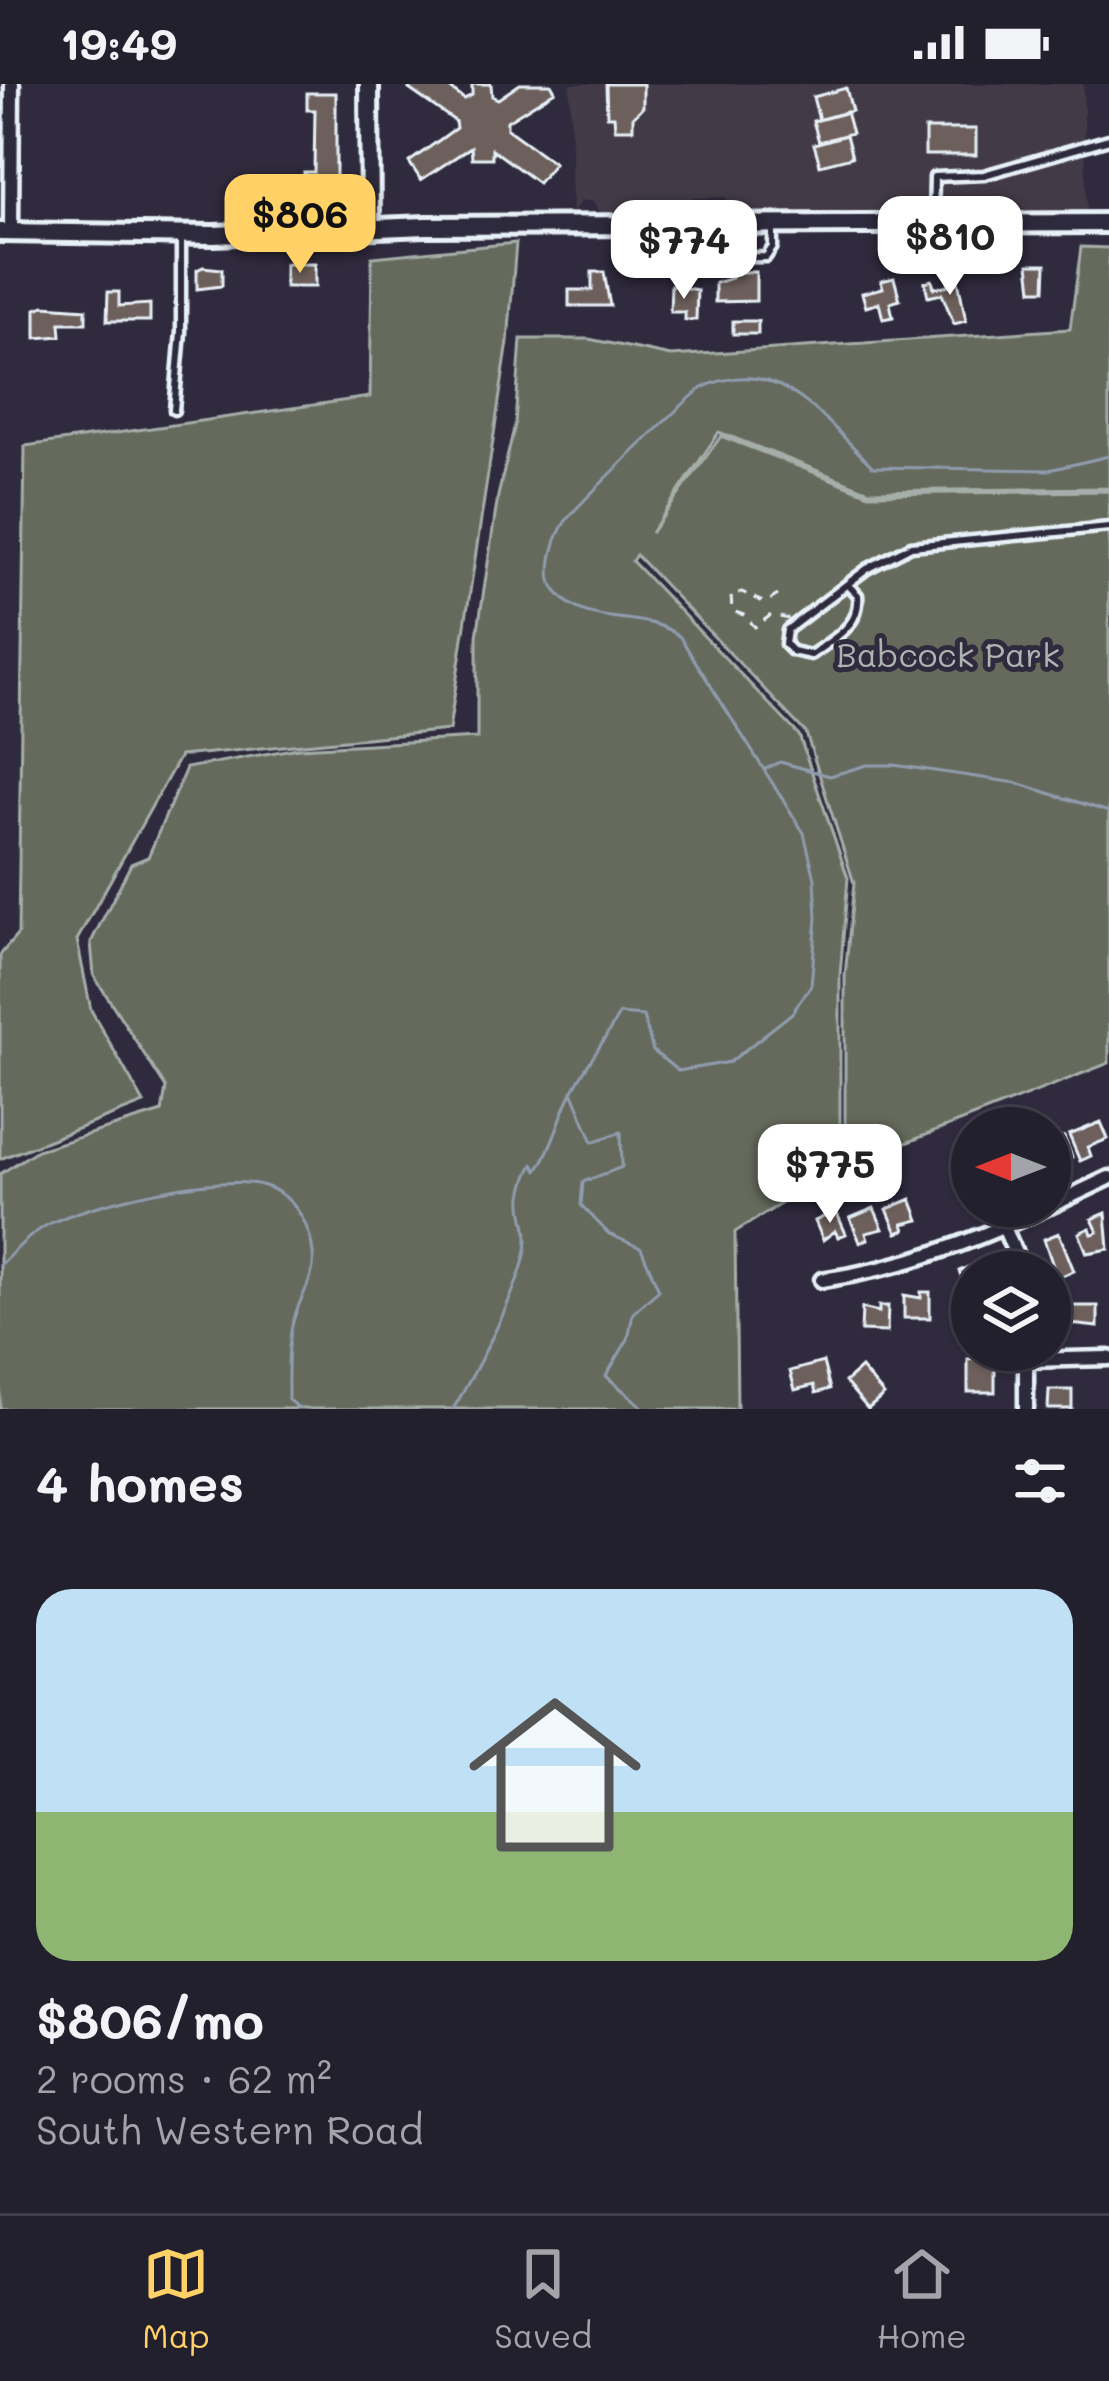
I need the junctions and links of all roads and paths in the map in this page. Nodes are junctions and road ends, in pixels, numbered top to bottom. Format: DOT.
graph roads {
  1 [pos="12,84"];
  2 [pos="369,84"];
  3 [pos="1109,139"];
  4 [pos="1109,224"];
  5 [pos="933,225"];
  6 [pos="664,226"];
  7 [pos="773,226"];
  8 [pos="370,228"];
  9 [pos="5,231"];
  10 [pos="181,235"];
  11 [pos="173,410"];
  12 [pos="1109,527"];
  13 [pos="849,586"];
  14 [pos="778,595"];
  15 [pos="765,603"];
  16 [pos="771,615"];
  17 [pos="795,625"];
  18 [pos="1109,1178"];
  19 [pos="1071,1196"];
  20 [pos="1004,1227"];
  21 [pos="1014,1251"];
  22 [pos="822,1280"];
  23 [pos="1071,1357"];
  24 [pos="1109,1358"];
  25 [pos="1026,1371"];
  26 [pos="1026,1409"];
  1 -- 9 [label="street"];
  2 -- 8 [label="main road"];
  3 -- 5 [label="lane"];
  4 -- 5 [label="main road"];
  5 -- 7 [label="main road"];
  6 -- 7 [label="main road"];
  6 -- 7 [label="lane"];
  6 -- 8 [label="main road"];
  8 -- 10 [label="main road"];
  9 -- 10 [label="main road"];
  10 -- 11 [label="lane"];
  12 -- 13 [label="lane"];
  13 -- 17 [label="lane"];
  13 -- 17 [label="lane"];
  14 -- 15 [label="path"];
  15 -- 16 [label="path"];
  15 -- 16 [label="path"];
  16 -- 17 [label="path"];
  18 -- 19 [label="street"];
  20 -- 21 [label="street"];
  20 -- 22 [label="street"];
  23 -- 24 [label="street"];
  25 -- 26 [label="street"];
}
